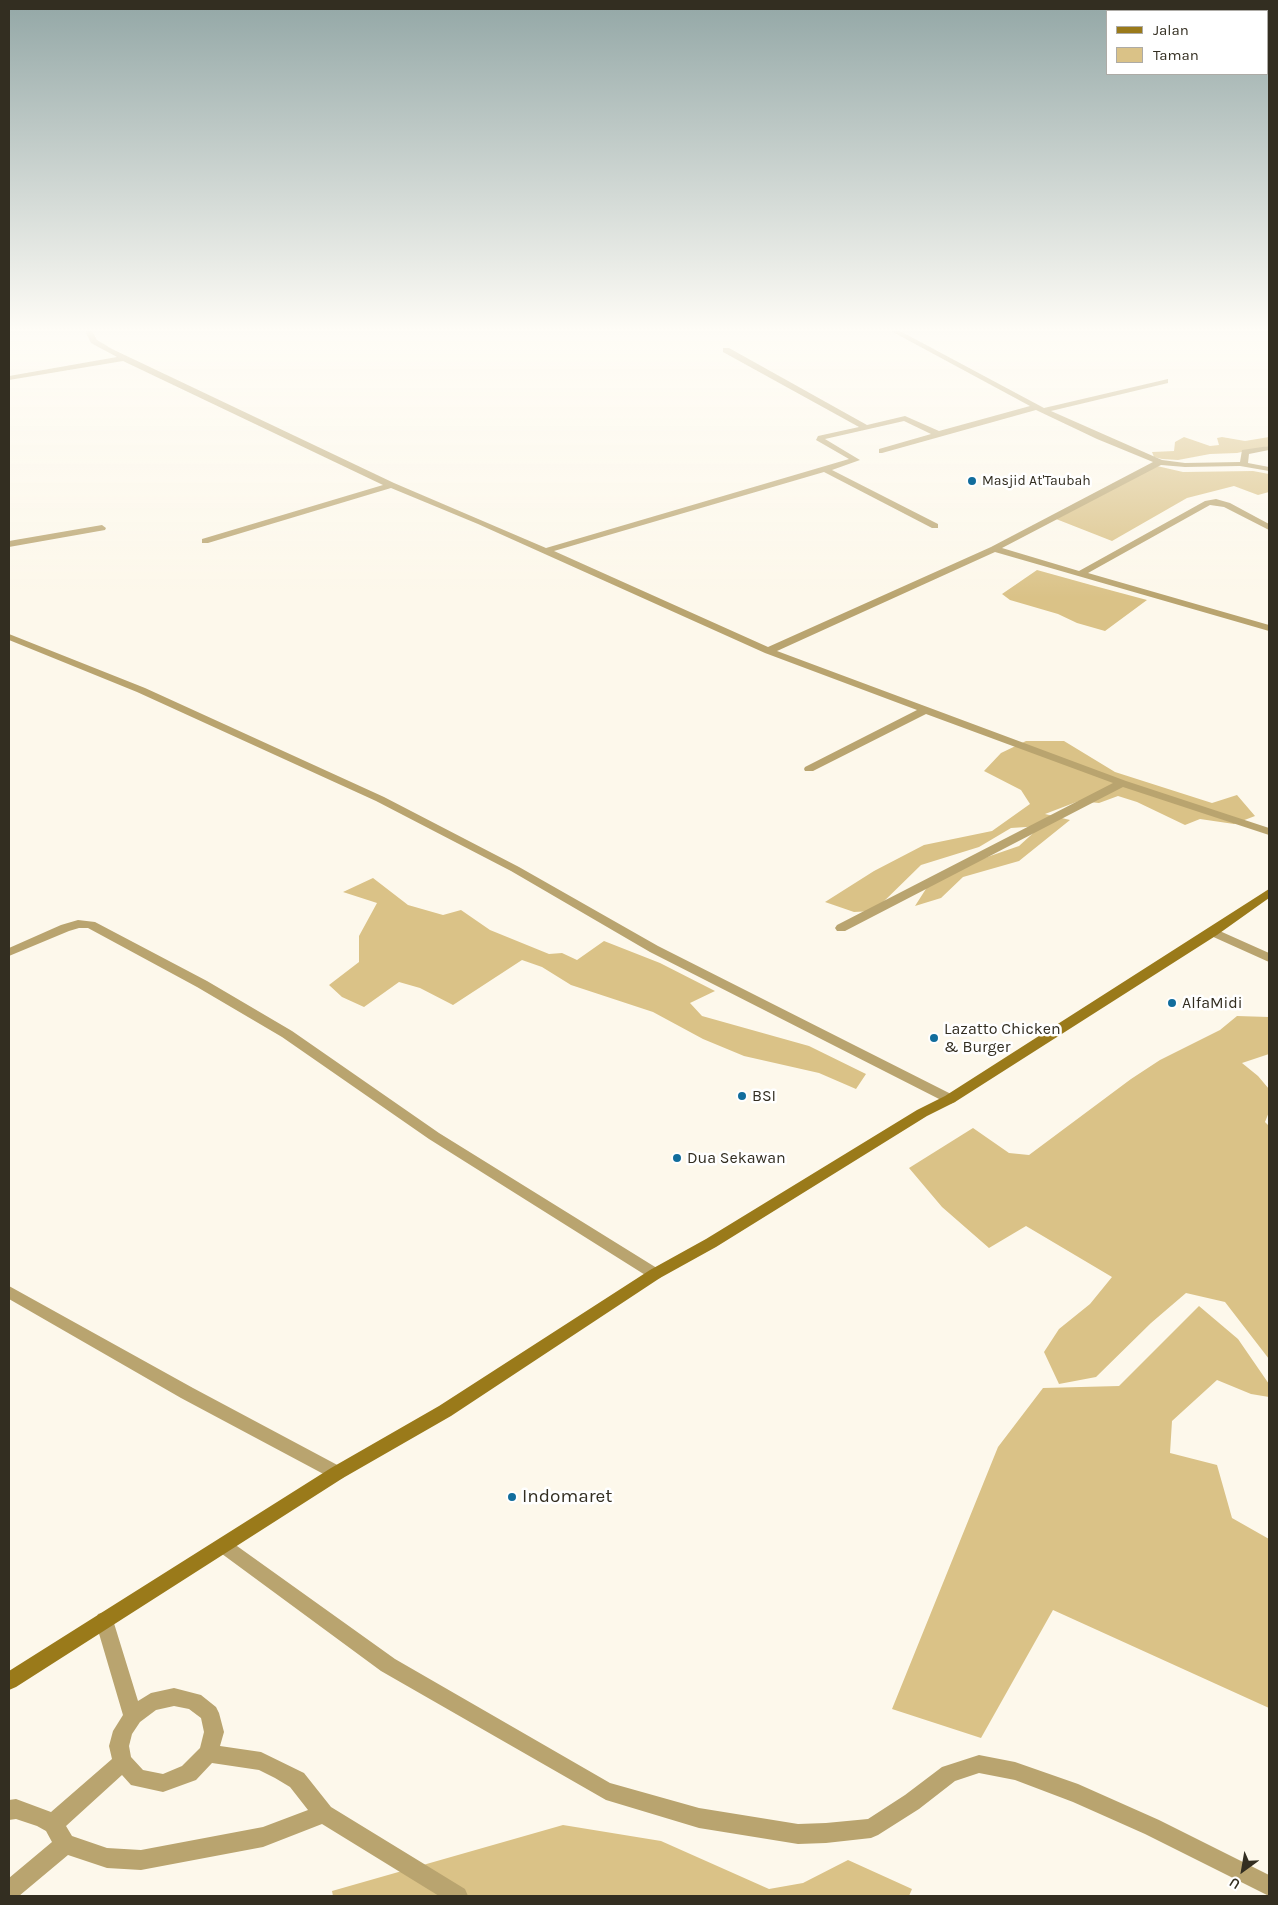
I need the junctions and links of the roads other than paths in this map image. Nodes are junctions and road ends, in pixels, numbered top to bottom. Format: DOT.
graph roads {
  1 [pos="255,420"];
  2 [pos="852,420"];
  3 [pos="897,420"];
  4 [pos="910,420"];
  5 [pos="993,420"];
  6 [pos="1065,420"];
  7 [pos="865,427"];
  8 [pos="938,434"];
  9 [pos="1269,448"];
  10 [pos="882,451"];
  11 [pos="1160,462"];
  12 [pos="1244,465"];
  13 [pos="825,469"];
  14 [pos="1269,470"];
  15 [pos="391,485"];
  16 [pos="935,526"];
  17 [pos="1269,527"];
  18 [pos="102,528"];
  19 [pos="205,541"];
  20 [pos="9,544"];
  21 [pos="994,549"];
  22 [pos="546,551"];
  23 [pos="1080,574"];
  24 [pos="1269,619"];
  25 [pos="1264,627"];
  26 [pos="9,637"];
  27 [pos="768,651"];
  28 [pos="925,710"];
  29 [pos="809,769"];
  30 [pos="1122,784"];
  31 [pos="1269,832"];
  32 [pos="1269,893"];
  33 [pos="840,928"];
  34 [pos="1213,932"];
  35 [pos="9,952"];
  36 [pos="1269,958"];
  37 [pos="950,1099"];
  38 [pos="654,1274"];
  39 [pos="9,1292"];
  40 [pos="337,1474"];
  41 [pos="224,1546"];
  42 [pos="104,1620"];
  43 [pos="9,1681"];
  44 [pos="133,1716"];
  45 [pos="208,1753"];
  46 [pos="122,1762"];
  47 [pos="9,1810"];
  48 [pos="324,1814"];
  49 [pos="53,1824"];
  50 [pos="65,1844"];
  51 [pos="1269,1886"];
  52 [pos="9,1891"];
  53 [pos="458,1896"];
  1 -- 15 [label="street"];
  2 -- 7 [label="street"];
  3 -- 7 [label="street"];
  4 -- 8 [label="street"];
  5 -- 8 [label="street"];
  6 -- 11 [label="street"];
  7 -- 13 [label="street"];
  8 -- 10 [label="street"];
  9 -- 12 [label="street"];
  11 -- 12 [label="street"];
  11 -- 21 [label="street"];
  12 -- 14 [label="street"];
  13 -- 16 [label="street"];
  13 -- 22 [label="street"];
  15 -- 19 [label="street"];
  15 -- 22 [label="street"];
  17 -- 23 [label="street"];
  18 -- 20 [label="street"];
  21 -- 23 [label="street"];
  21 -- 27 [label="street"];
  22 -- 27 [label="street"];
  23 -- 25 [label="street"];
  24 -- 25 [label="street"];
  26 -- 37 [label="street"];
  27 -- 28 [label="street"];
  28 -- 29 [label="street"];
  28 -- 30 [label="street"];
  30 -- 31 [label="street"];
  30 -- 33 [label="street"];
  32 -- 34 [label="street"];
  34 -- 36 [label="street"];
  34 -- 37 [label="street"];
  35 -- 38 [label="street"];
  37 -- 38 [label="street"];
  38 -- 40 [label="street"];
  39 -- 40 [label="street"];
  40 -- 41 [label="street"];
  41 -- 42 [label="street"];
  41 -- 51 [label="street"];
  42 -- 43 [label="street"];
  42 -- 44 [label="street"];
  44 -- 45 [label="street"];
  44 -- 46 [label="street"];
  45 -- 46 [label="street"];
  45 -- 48 [label="street"];
  46 -- 49 [label="street"];
  47 -- 49 [label="street"];
  48 -- 50 [label="street"];
  48 -- 53 [label="street"];
  49 -- 50 [label="street"];
  50 -- 52 [label="street"];
}
